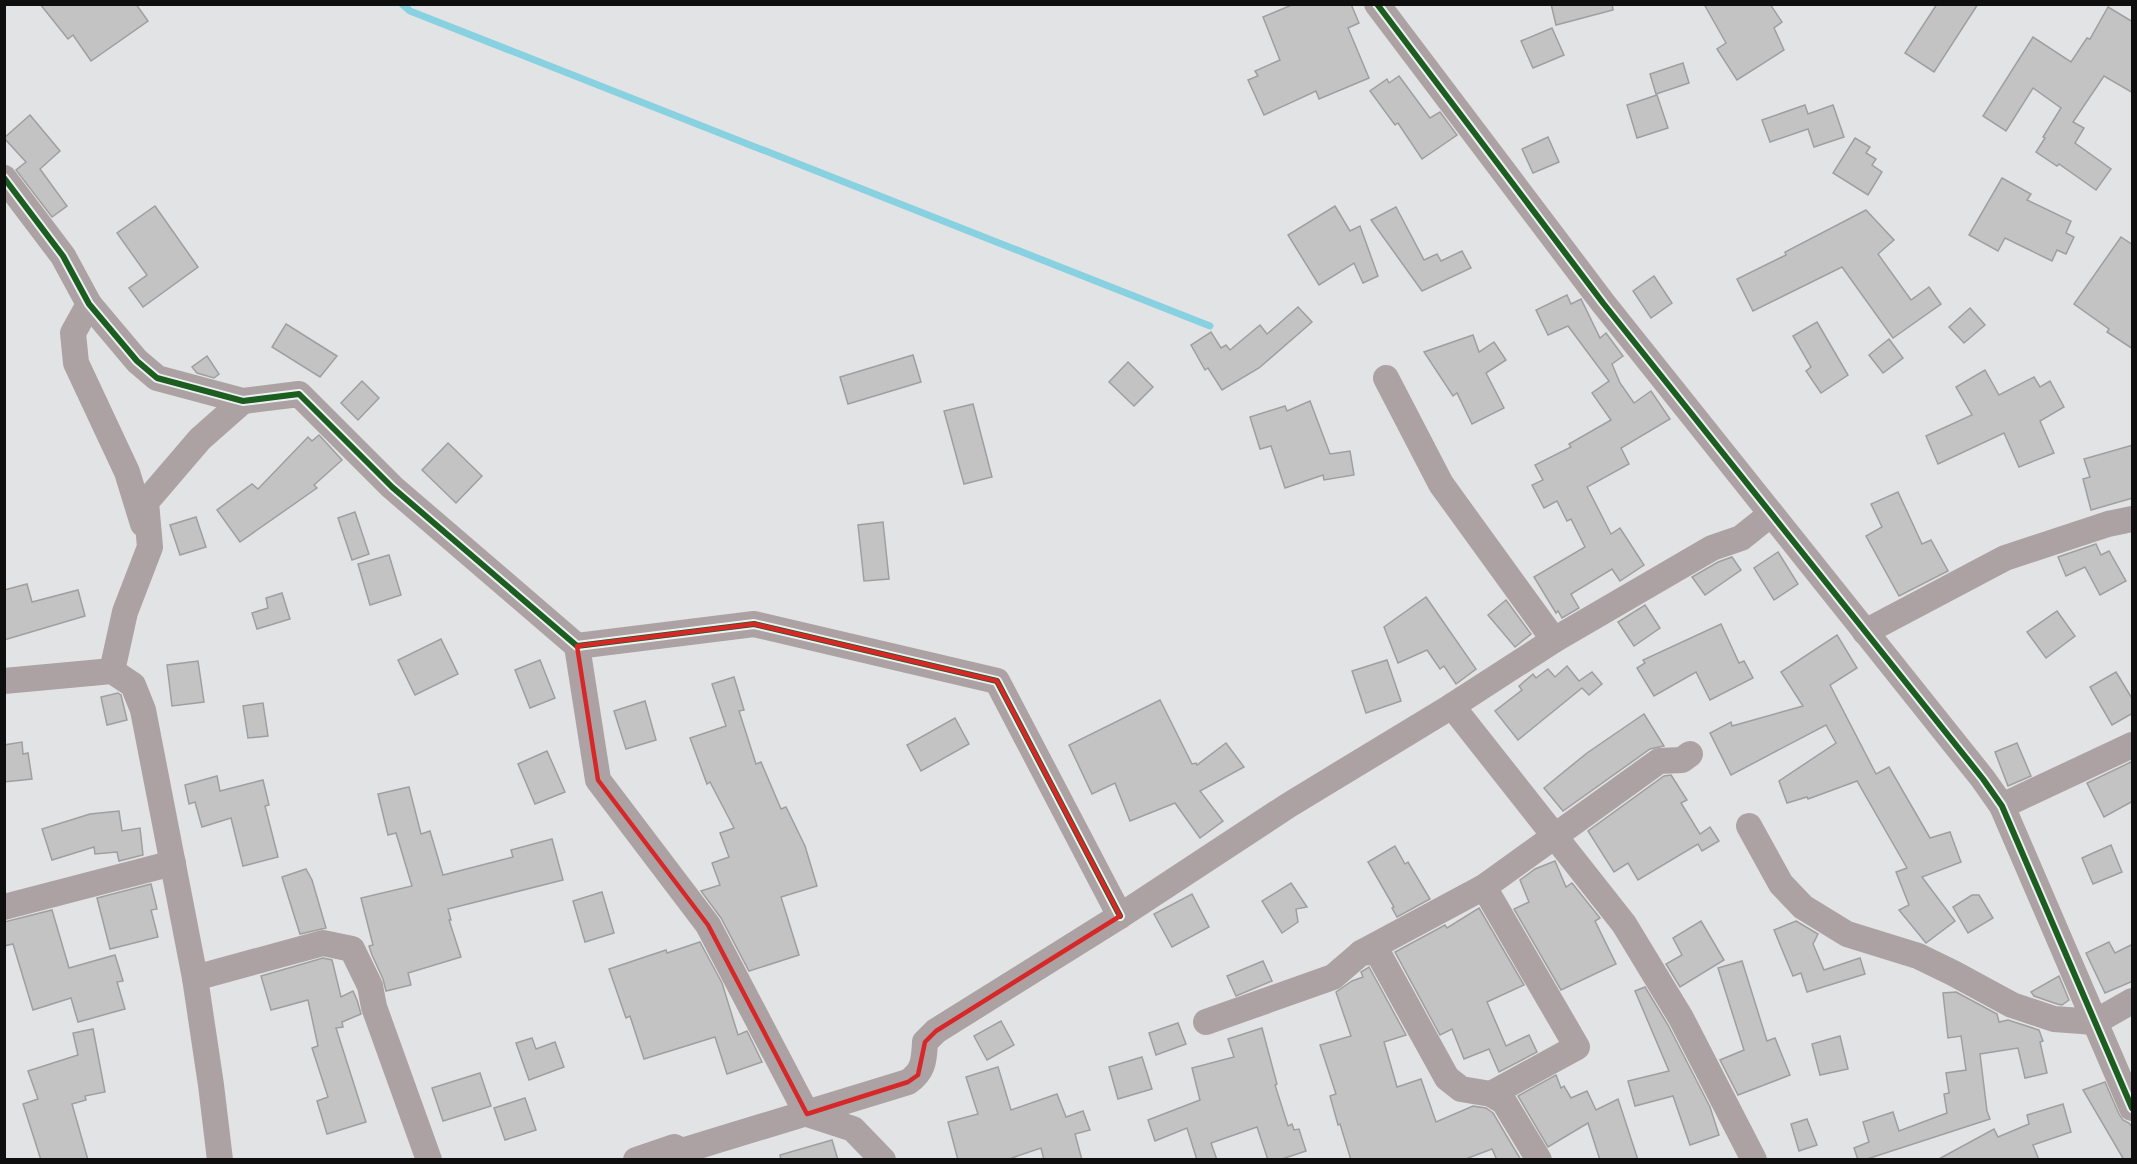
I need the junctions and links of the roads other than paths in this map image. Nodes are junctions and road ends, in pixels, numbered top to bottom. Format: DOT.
graph roads {
  1 [pos="1377,4"];
  2 [pos="4,178"];
  3 [pos="89,304"];
  4 [pos="1386,378"];
  5 [pos="243,401"];
  6 [pos="1771,514"];
  7 [pos="2133,519"];
  8 [pos="150,547"];
  9 [pos="1865,632"];
  10 [pos="1554,640"];
  11 [pos="577,646"];
  12 [pos="112,671"];
  13 [pos="4,681"];
  14 [pos="1452,706"];
  15 [pos="2133,745"];
  16 [pos="1690,754"];
  17 [pos="2002,806"];
  18 [pos="1749,826"];
  19 [pos="1554,837"];
  20 [pos="172,863"];
  21 [pos="1484,887"];
  22 [pos="4,908"];
  23 [pos="1120,916"];
  24 [pos="1361,953"];
  25 [pos="195,978"];
  26 [pos="2133,1001"];
  27 [pos="1206,1022"];
  28 [pos="2095,1022"];
  29 [pos="1491,1094"];
  30 [pos="2133,1108"];
  31 [pos="807,1114"];
  32 [pos="683,1155"];
  33 [pos="220,1160"];
  34 [pos="429,1160"];
  35 [pos="636,1160"];
  36 [pos="883,1160"];
  37 [pos="1539,1160"];
  38 [pos="1754,1160"];
  1 -- 6 [label="street"];
  2 -- 3 [label="street"];
  3 -- 5 [label="street"];
  3 -- 8 [label="street"];
  4 -- 10 [label="street"];
  5 -- 8 [label="street"];
  5 -- 11 [label="street"];
  6 -- 9 [label="street"];
  6 -- 10 [label="street"];
  7 -- 9 [label="street"];
  8 -- 12 [label="street"];
  9 -- 17 [label="street"];
  10 -- 14 [label="street"];
  11 -- 23 [label="street"];
  11 -- 31 [label="street"];
  12 -- 13 [label="street"];
  12 -- 20 [label="street"];
  14 -- 19 [label="street"];
  14 -- 23 [label="street"];
  15 -- 17 [label="street"];
  16 -- 19 [label="street"];
  17 -- 28 [label="street"];
  18 -- 28 [label="street"];
  19 -- 21 [label="street"];
  19 -- 38 [label="street"];
  20 -- 22 [label="street"];
  20 -- 25 [label="street"];
  21 -- 24 [label="street"];
  21 -- 29 [label="street"];
  23 -- 31 [label="street"];
  24 -- 27 [label="street"];
  24 -- 29 [label="street"];
  25 -- 33 [label="street"];
  25 -- 34 [label="street"];
  26 -- 28 [label="street"];
  28 -- 30 [label="street"];
  29 -- 37 [label="street"];
  31 -- 32 [label="street"];
  31 -- 36 [label="street"];
  32 -- 35 [label="street"];
}
